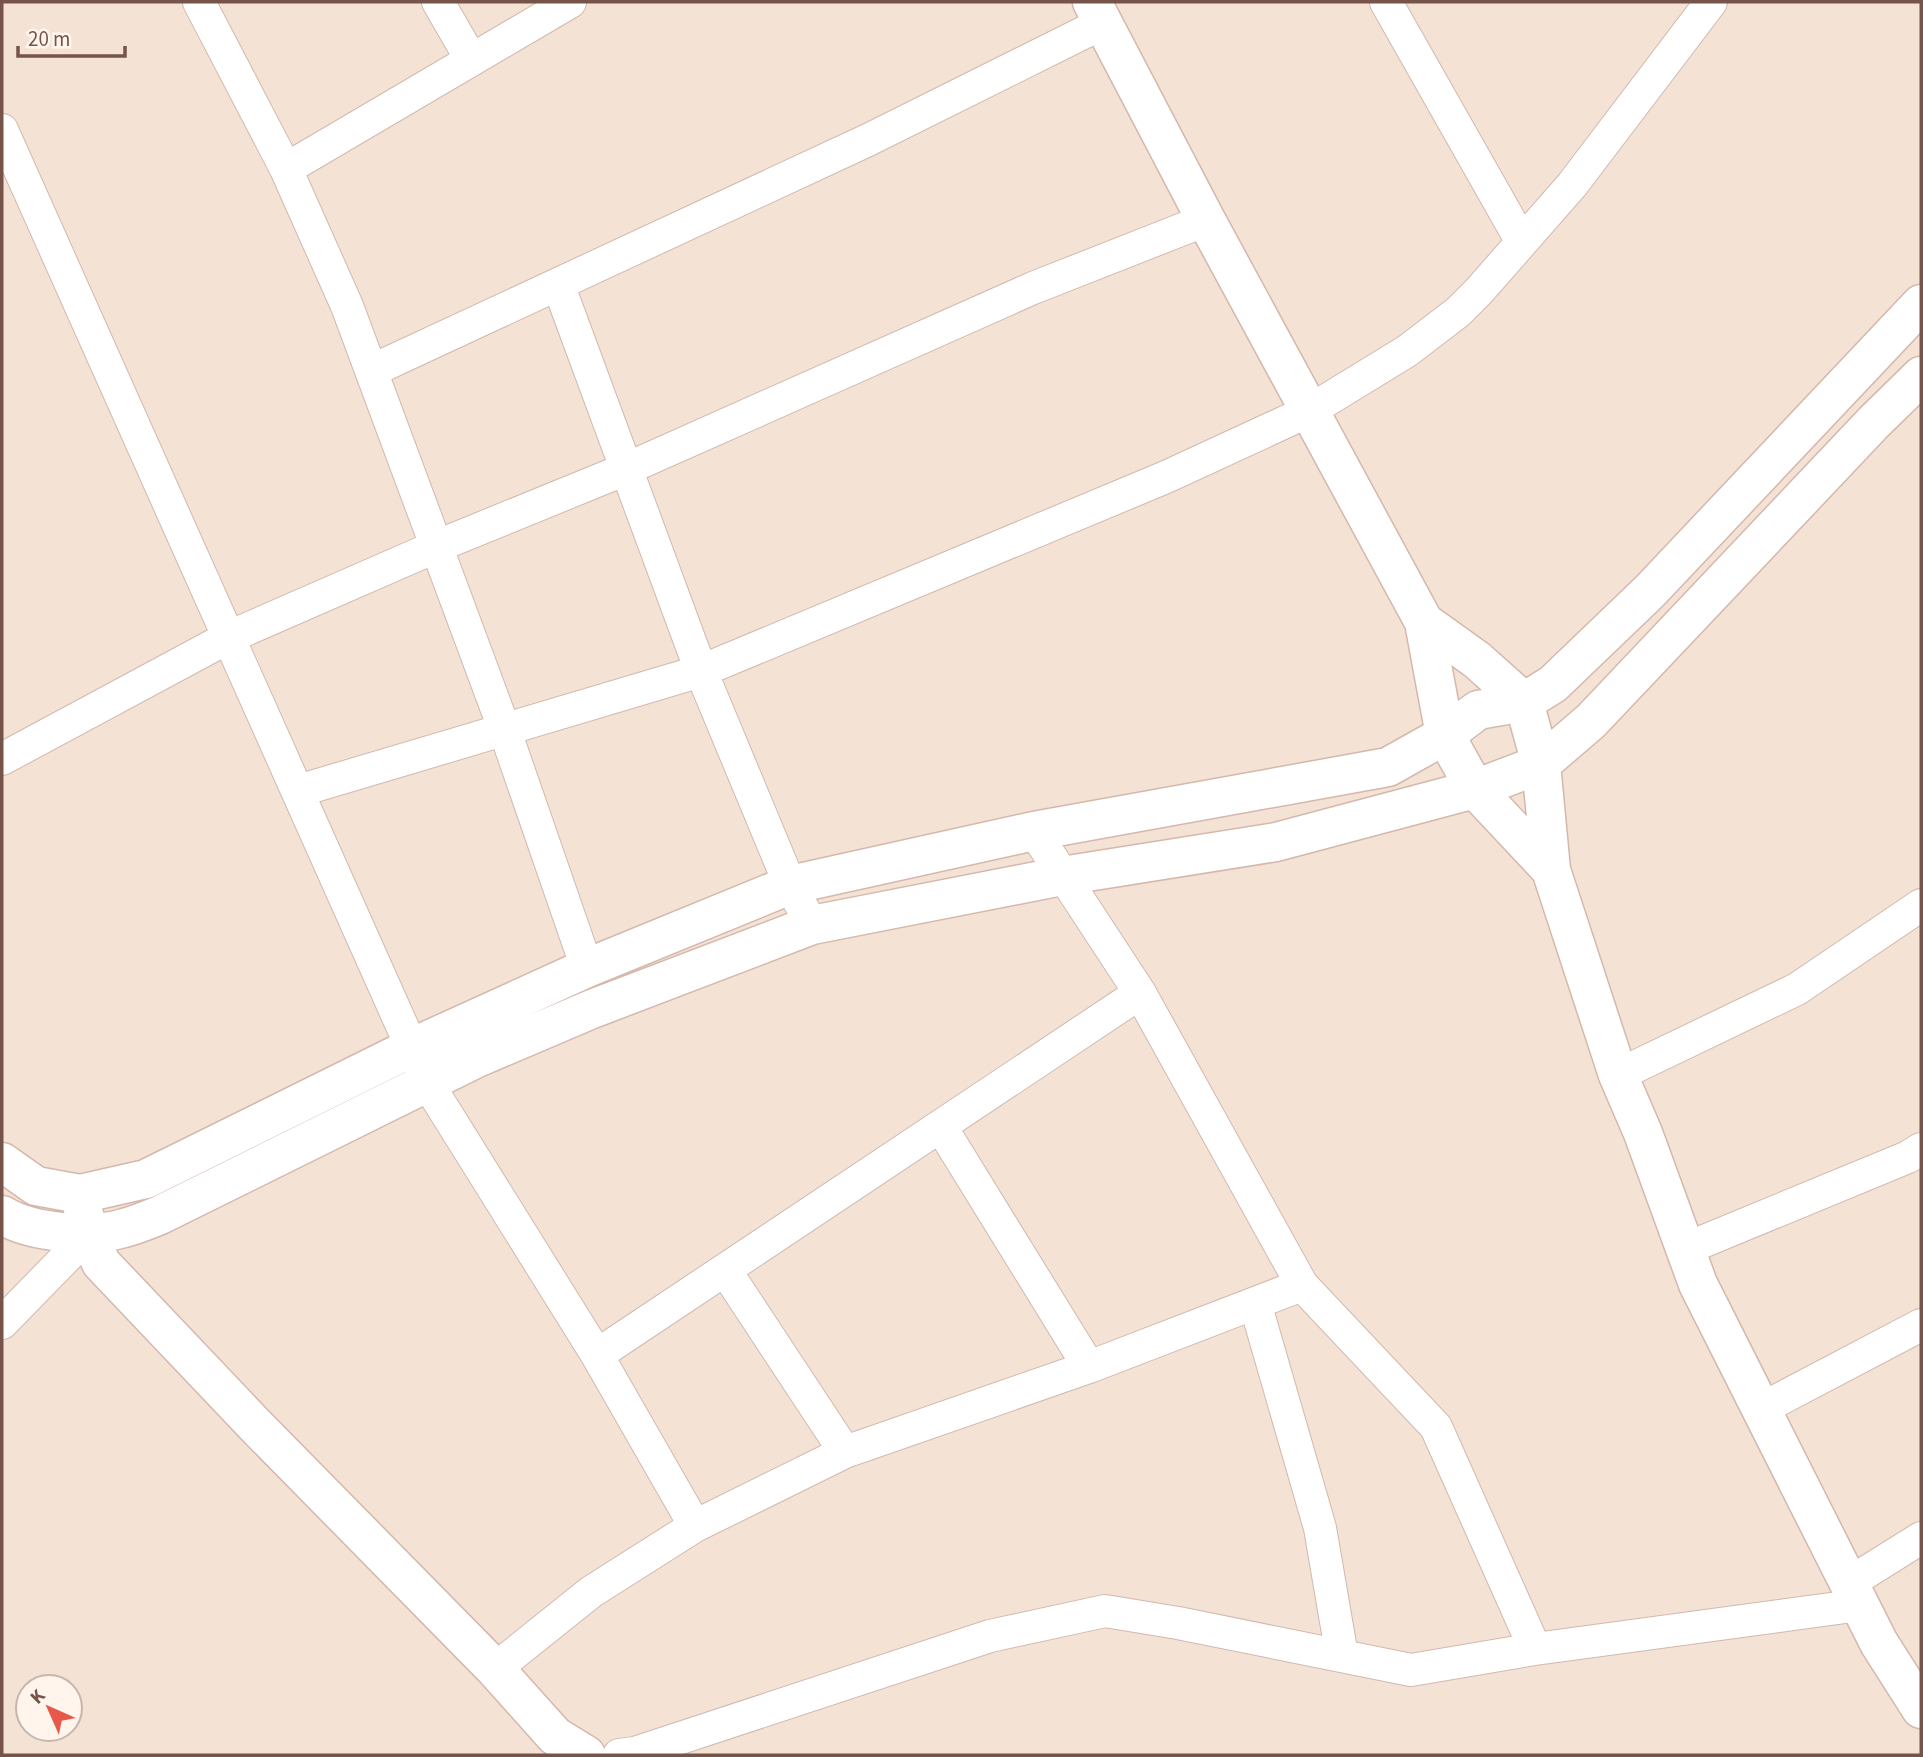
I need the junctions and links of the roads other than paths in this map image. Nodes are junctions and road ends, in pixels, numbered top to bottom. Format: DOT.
graph roads {
  1 [pos="199,2"];
  2 [pos="438,2"];
  3 [pos="570,2"];
  4 [pos="1386,2"];
  5 [pos="1711,2"];
  6 [pos="1098,13"];
  7 [pos="471,59"];
  8 [pos="2,130"];
  9 [pos="285,169"];
  10 [pos="1206,220"];
  11 [pos="1522,242"];
  12 [pos="558,284"];
  13 [pos="1921,304"];
  14 [pos="371,371"];
  15 [pos="1921,376"];
  16 [pos="1308,411"];
  17 [pos="626,469"];
  18 [pos="435,547"];
  19 [pos="1424,622"];
  20 [pos="229,637"];
  21 [pos="701,671"];
  22 [pos="1524,702"];
  23 [pos="505,731"];
  24 [pos="1445,736"];
  25 [pos="2,759"];
  26 [pos="1541,764"];
  27 [pos="1475,789"];
  28 [pos="298,792"];
  29 [pos="1034,831"];
  30 [pos="1551,870"];
  31 [pos="1062,876"];
  32 [pos="790,885"];
  33 [pos="1921,905"];
  34 [pos="812,925"];
  35 [pos="587,968"];
  36 [pos="1140,993"];
  37 [pos="411,1048"];
  38 [pos="1618,1075"];
  39 [pos="428,1084"];
  40 [pos="941,1127"];
  41 [pos="1921,1149"];
  42 [pos="2,1162"];
  43 [pos="80,1194"];
  44 [pos="5,1224"];
  45 [pos="89,1234"];
  46 [pos="1685,1249"];
  47 [pos="725,1270"];
  48 [pos="1302,1285"];
  49 [pos="1255,1303"];
  50 [pos="2,1323"];
  51 [pos="1921,1325"];
  52 [pos="597,1355"];
  53 [pos="1089,1367"];
  54 [pos="1760,1409"];
  55 [pos="845,1452"];
  56 [pos="695,1526"];
  57 [pos="1921,1538"];
  58 [pos="1854,1594"];
  59 [pos="1535,1649"];
  60 [pos="1342,1656"];
  61 [pos="495,1669"];
  62 [pos="1921,1709"];
  63 [pos="586,1755"];
  64 [pos="619,1755"];
  1 -- 9 [label="street"];
  2 -- 7 [label="street"];
  3 -- 7 [label="street"];
  4 -- 11 [label="street"];
  5 -- 11 [label="street"];
  6 -- 10 [label="main road"];
  6 -- 12 [label="street"];
  7 -- 9 [label="street"];
  8 -- 20 [label="street"];
  9 -- 14 [label="street"];
  10 -- 16 [label="main road"];
  10 -- 17 [label="street"];
  11 -- 16 [label="street"];
  12 -- 14 [label="street"];
  12 -- 17 [label="street"];
  13 -- 22 [label="main road"];
  14 -- 18 [label="street"];
  15 -- 26 [label="main road"];
  16 -- 19 [label="main road"];
  16 -- 21 [label="street"];
  17 -- 18 [label="street"];
  17 -- 21 [label="street"];
  18 -- 20 [label="street"];
  18 -- 23 [label="street"];
  19 -- 22 [label="main road"];
  19 -- 24 [label="main road"];
  20 -- 25 [label="street"];
  20 -- 28 [label="street"];
  21 -- 23 [label="street"];
  21 -- 32 [label="street"];
  22 -- 24 [label="main road"];
  22 -- 26 [label="main road"];
  23 -- 28 [label="street"];
  23 -- 35 [label="street"];
  24 -- 27 [label="main road"];
  24 -- 29 [label="main road"];
  26 -- 27 [label="main road"];
  26 -- 30 [label="main road"];
  27 -- 30 [label="main road"];
  27 -- 31 [label="main road"];
  28 -- 37 [label="street"];
  29 -- 31 [label="street"];
  29 -- 32 [label="main road"];
  30 -- 38 [label="main road"];
  31 -- 34 [label="main road"];
  31 -- 36 [label="street"];
  32 -- 34 [label="street"];
  32 -- 35 [label="main road"];
  33 -- 38 [label="street"];
  34 -- 39 [label="main road"];
  35 -- 37 [label="main road"];
  36 -- 40 [label="street"];
  36 -- 48 [label="street"];
  37 -- 39 [label="street"];
  37 -- 43 [label="main road"];
  38 -- 46 [label="main road"];
  39 -- 45 [label="main road"];
  39 -- 52 [label="street"];
  40 -- 47 [label="street"];
  40 -- 53 [label="street"];
  41 -- 46 [label="street"];
  42 -- 43 [label="main road"];
  43 -- 45 [label="main road"];
  44 -- 45 [label="main road"];
  45 -- 50 [label="street"];
  45 -- 61 [label="main road"];
  46 -- 54 [label="main road"];
  47 -- 52 [label="street"];
  47 -- 55 [label="street"];
  48 -- 49 [label="street"];
  48 -- 59 [label="street"];
  49 -- 53 [label="street"];
  49 -- 60 [label="street"];
  51 -- 54 [label="street"];
  52 -- 56 [label="street"];
  53 -- 55 [label="street"];
  54 -- 58 [label="main road"];
  55 -- 56 [label="street"];
  56 -- 61 [label="street"];
  57 -- 58 [label="street"];
  58 -- 59 [label="street"];
  58 -- 62 [label="main road"];
  59 -- 60 [label="street"];
  60 -- 64 [label="street"];
  61 -- 63 [label="main road"];
}
